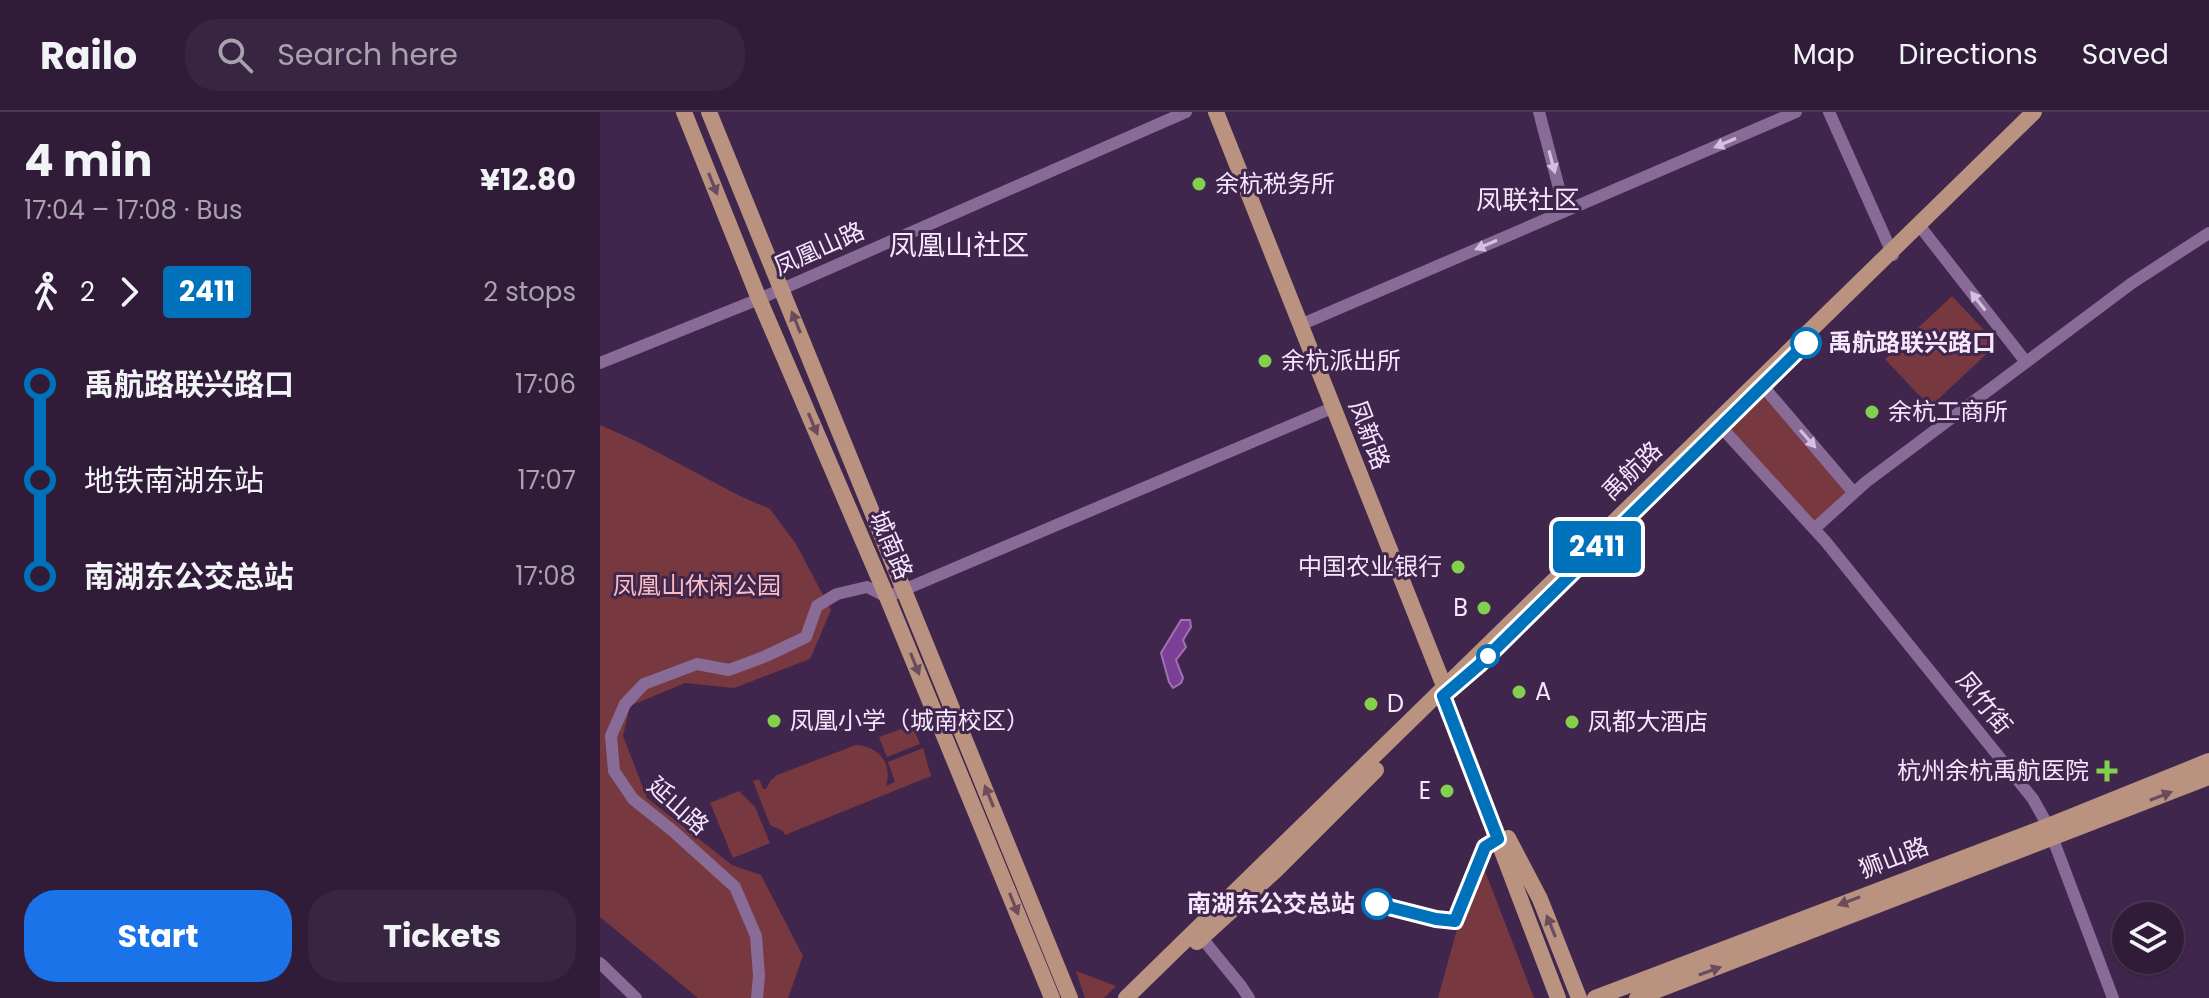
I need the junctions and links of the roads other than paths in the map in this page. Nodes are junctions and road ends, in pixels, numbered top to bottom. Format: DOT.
graph roads {
  1 [pos="684,112"];
  2 [pos="709,112"];
  3 [pos="1186,112"];
  4 [pos="1216,112"];
  5 [pos="1539,112"];
  6 [pos="1796,112"];
  7 [pos="1829,112"];
  8 [pos="2034,112"];
  9 [pos="2044,112"];
  10 [pos="1565,211"];
  11 [pos="1922,229"];
  12 [pos="2209,233"];
  13 [pos="1892,254"];
  14 [pos="782,289"];
  15 [pos="759,299"];
  16 [pos="1300,325"];
  17 [pos="2026,362"];
  18 [pos="600,363"];
  19 [pos="1762,385"];
  20 [pos="1332,408"];
  21 [pos="1721,427"];
  22 [pos="1854,493"];
  23 [pos="1815,523"];
  24 [pos="905,589"];
  25 [pos="887,597"];
  26 [pos="1445,691"];
  27 [pos="2209,761"];
  28 [pos="2209,777"];
  29 [pos="2050,832"];
  30 [pos="1198,934"];
  31 [pos="600,963"];
  32 [pos="636,998"];
  33 [pos="757,998"];
  34 [pos="1052,998"];
  35 [pos="1070,998"];
  36 [pos="1126,998"];
  37 [pos="1142,998"];
  38 [pos="1249,998"];
  39 [pos="1558,998"];
  40 [pos="1579,998"];
  41 [pos="1595,998"];
  42 [pos="1637,998"];
  43 [pos="2113,998"];
  1 -- 15 [label="main road, 城南路, one-way"];
  2 -- 14 [label="main road, 城南路"];
  3 -- 14 [label="street, 凤凰山路"];
  4 -- 16 [label="main road, 凤新路"];
  5 -- 10 [label="street, one-way"];
  6 -- 10 [label="street, one-way"];
  7 -- 13 [label="street"];
  8 -- 13 [label="main road, 禹航路"];
  9 -- 11 [label="main road, 禹航路"];
  10 -- 16 [label="street, one-way"];
  11 -- 13 [label="main road, 禹航路"];
  17 -- 11 [label="street, one-way"];
  12 -- 17 [label="street"];
  13 -- 19 [label="main road, 禹航路"];
  13 -- 26 [label="main road, 禹航路"];
  14 -- 15 [label="street, 凤凰山路"];
  24 -- 14 [label="main road, 城南路, one-way"];
  15 -- 18 [label="street, 凤凰山路"];
  15 -- 25 [label="main road, 城南路, one-way"];
  16 -- 20 [label="main road, 凤新路"];
  17 -- 22 [label="street"];
  19 -- 21 [label="main road, 禹航路"];
  19 -- 22 [label="street, one-way"];
  20 -- 24 [label="street"];
  20 -- 26 [label="main road, 凤新路"];
  21 -- 23 [label="street, 凤竹街"];
  21 -- 26 [label="main road, 禹航路"];
  22 -- 23 [label="street"];
  23 -- 29 [label="street, 凤竹街"];
  24 -- 25 [label="street"];
  35 -- 24 [label="main road, 城南路, one-way"];
  25 -- 33 [label="street, 延山路"];
  25 -- 34 [label="main road, 城南路, one-way"];
  26 -- 30 [label="main road, 禹航路"];
  26 -- 39 [label="main road, 凤新路"];
  40 -- 26 [label="main road, 凤新路, one-way"];
  27 -- 29 [label="main road, 狮山路"];
  29 -- 28 [label="main road, 狮山路, one-way"];
  29 -- 41 [label="main road, 狮山路, one-way"];
  42 -- 29 [label="main road, 狮山路, one-way"];
  29 -- 43 [label="street, 凤竹街"];
  30 -- 36 [label="main road, 禹航路"];
  30 -- 37 [label="main road, 禹航路"];
  30 -- 38 [label="street"];
  31 -- 32 [label="street"];
}
